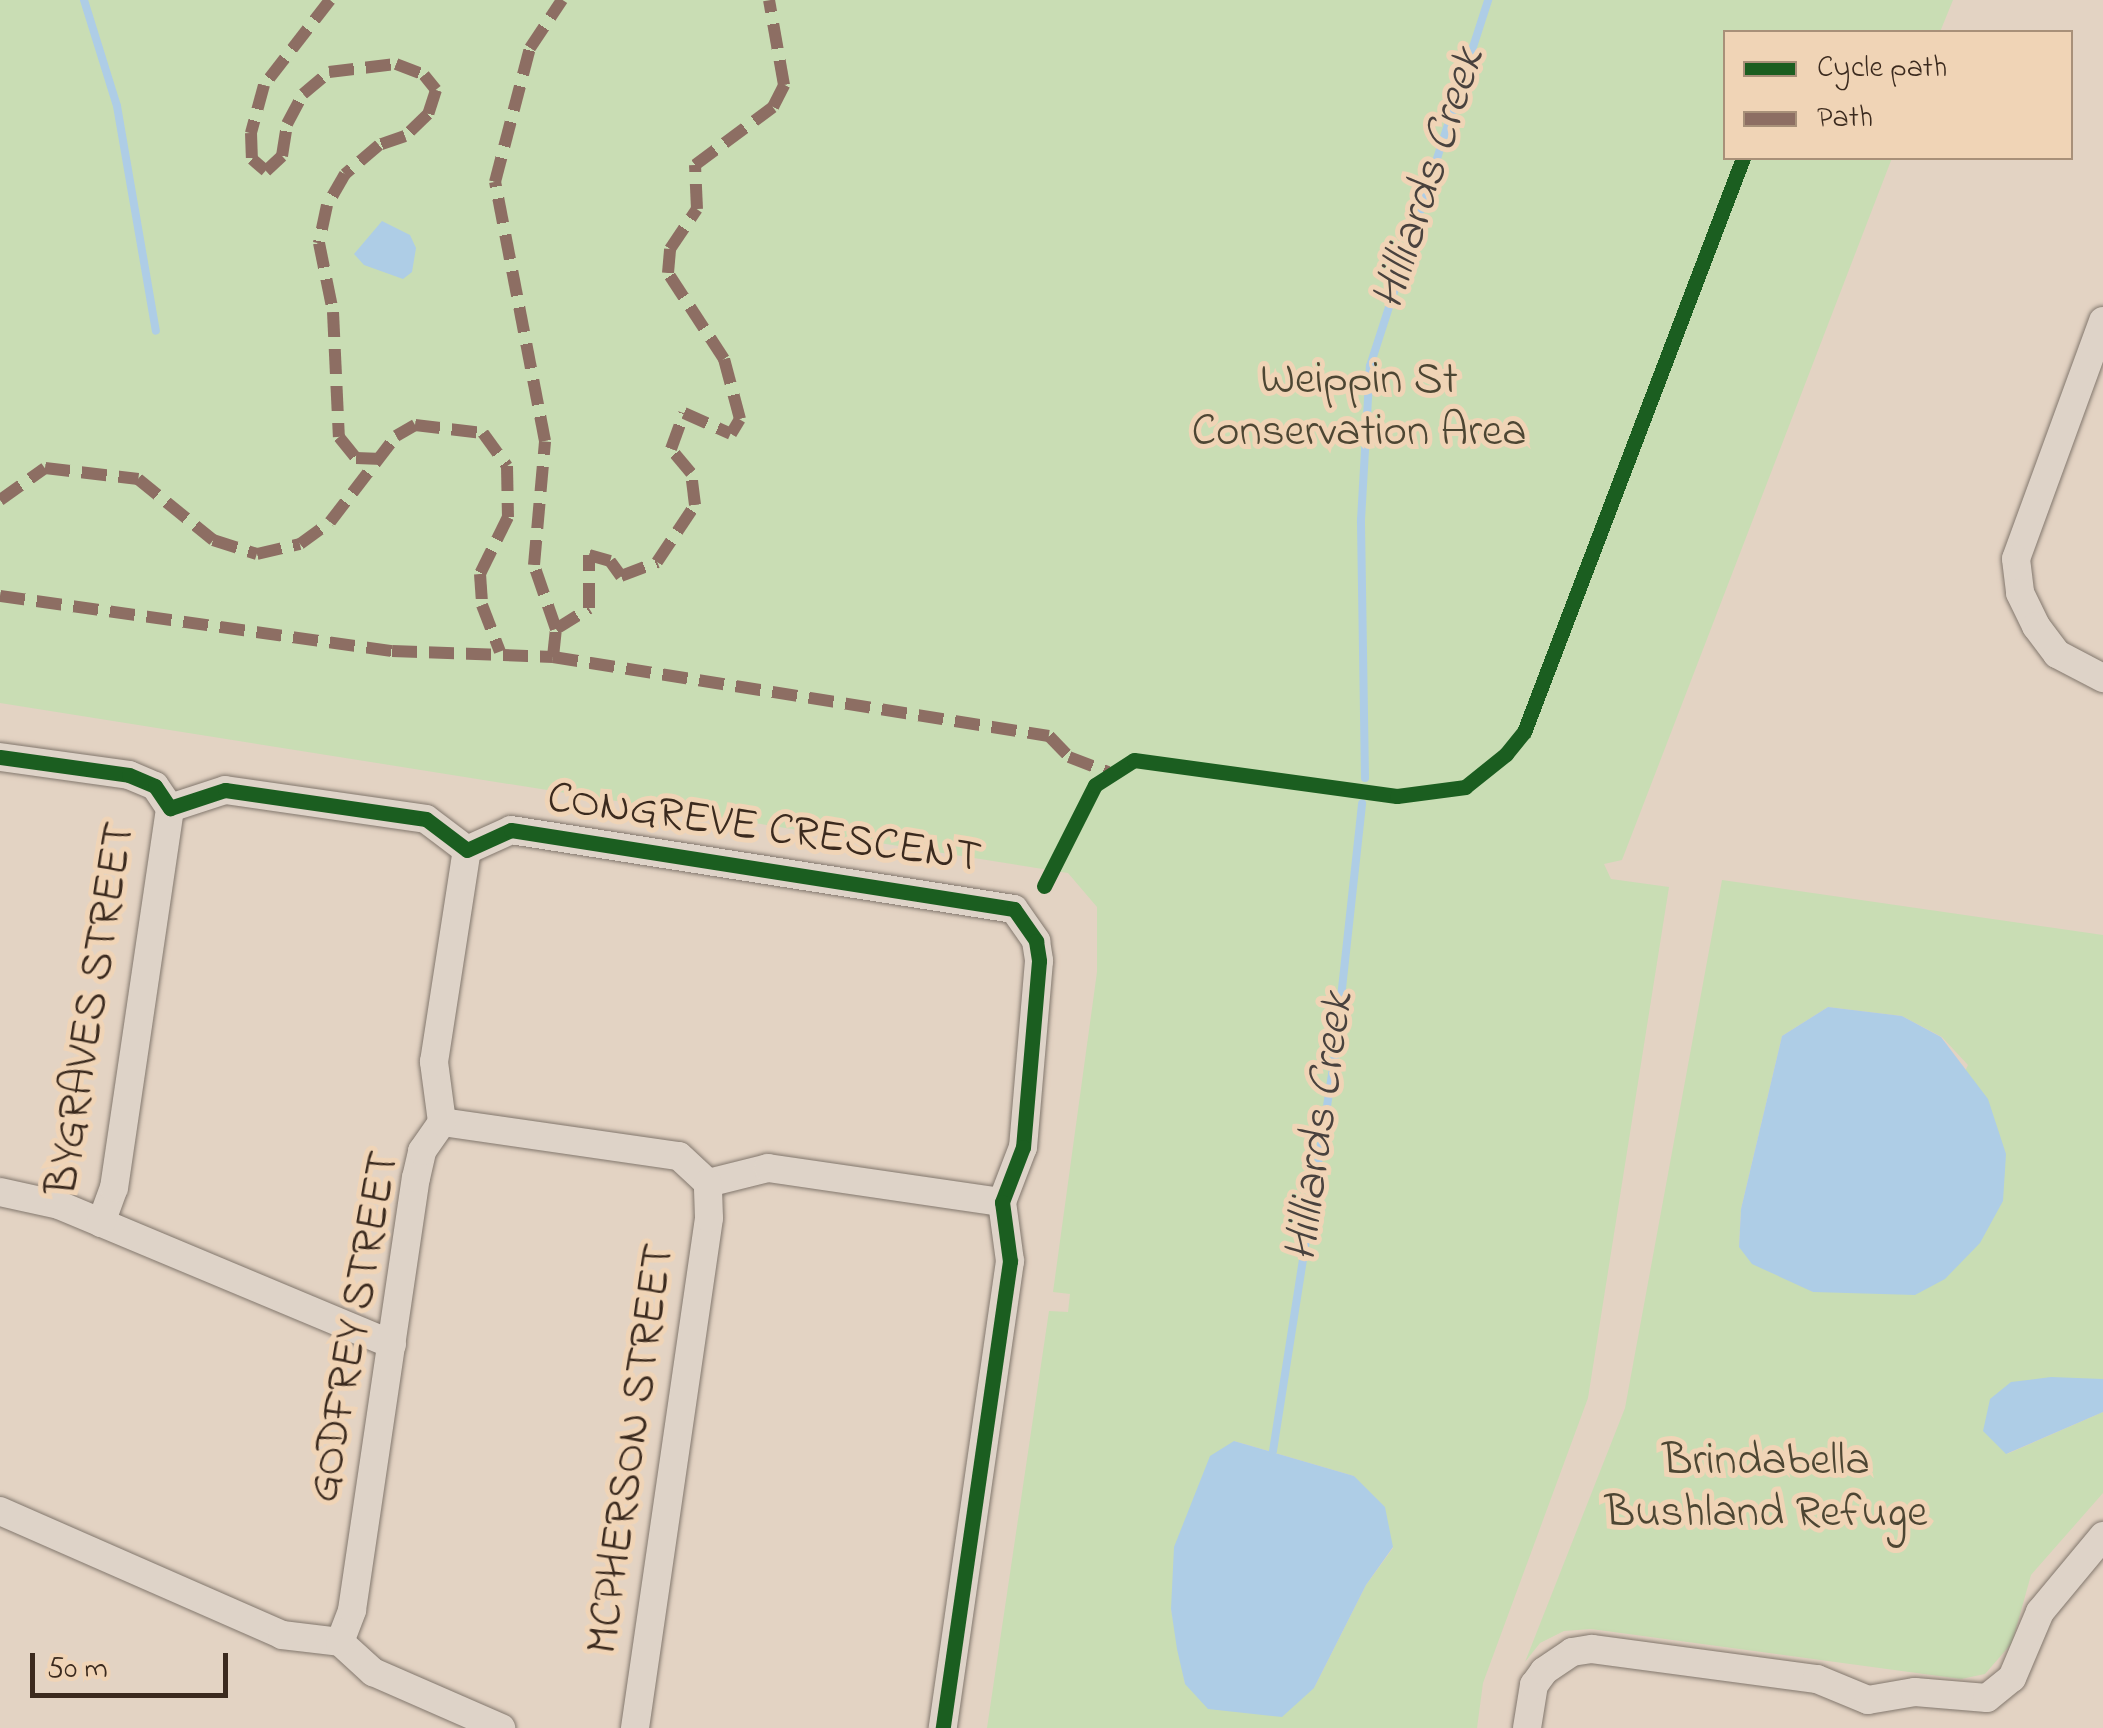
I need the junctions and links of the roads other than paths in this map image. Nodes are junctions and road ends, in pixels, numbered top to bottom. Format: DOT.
graph roads {
  1 [pos="2103,321"];
  2 [pos="2103,678"];
  3 [pos="0,757"];
  4 [pos="170,808"];
  5 [pos="467,850"];
  6 [pos="442,1122"];
  7 [pos="708,1183"];
  8 [pos="0,1192"];
  9 [pos="1002,1202"];
  10 [pos="101,1224"];
  11 [pos="392,1344"];
  12 [pos="0,1511"];
  13 [pos="2103,1536"];
  14 [pos="340,1642"];
  15 [pos="1866,1714"];
  16 [pos="500,1728"];
  17 [pos="635,1728"];
  18 [pos="943,1728"];
  19 [pos="1528,1728"];
  1 -- 2 [label="street"];
  3 -- 4 [label="street"];
  4 -- 5 [label="street"];
  4 -- 10 [label="street, BYGRAVES STREET"];
  5 -- 6 [label="street, GODFREY STREET"];
  5 -- 9 [label="street, CONGREVE CRESCENT"];
  6 -- 7 [label="street"];
  6 -- 11 [label="street, GODFREY STREET"];
  7 -- 9 [label="street"];
  7 -- 17 [label="street, MCPHERSON STREET"];
  8 -- 10 [label="street"];
  9 -- 18 [label="street, CONGREVE CRESCENT"];
  10 -- 11 [label="street"];
  11 -- 14 [label="street, GODFREY STREET"];
  12 -- 14 [label="street"];
  13 -- 15 [label="street"];
  14 -- 16 [label="street"];
  15 -- 19 [label="street"];
}
